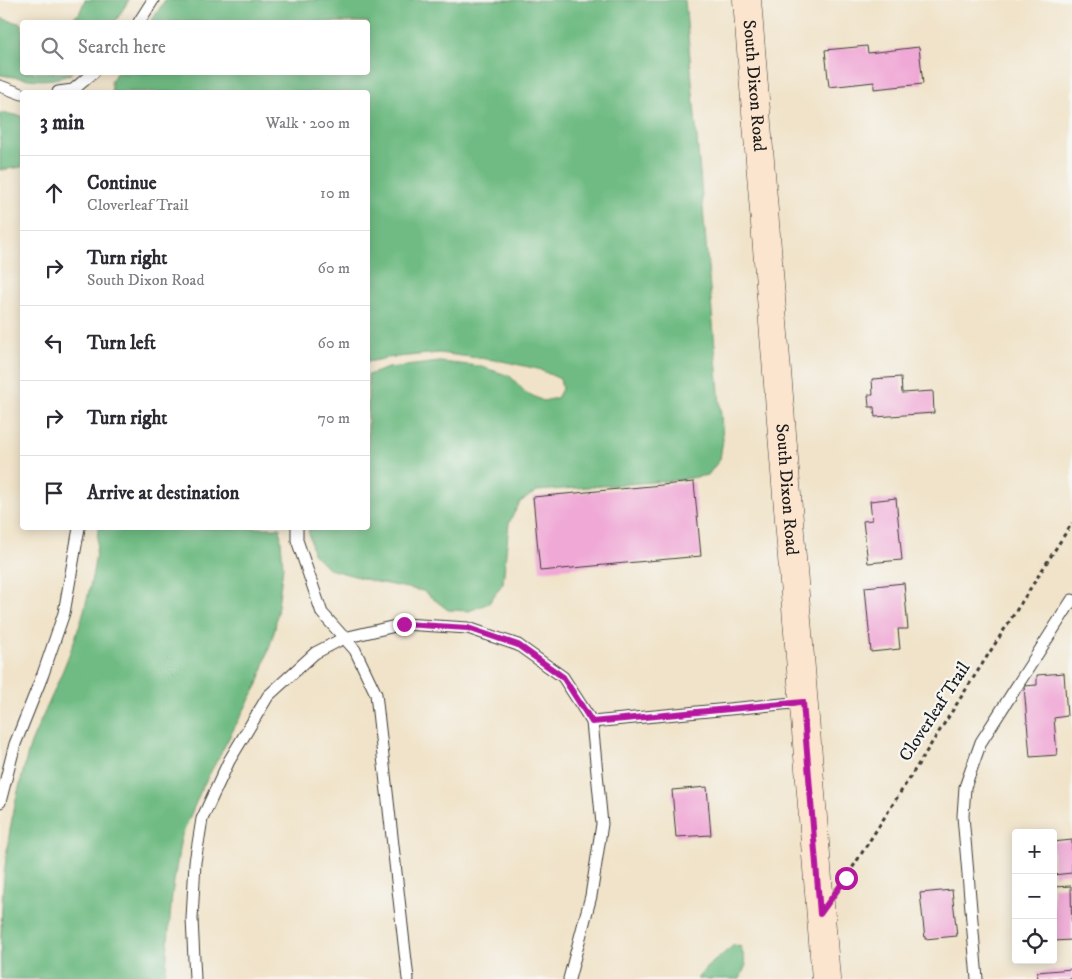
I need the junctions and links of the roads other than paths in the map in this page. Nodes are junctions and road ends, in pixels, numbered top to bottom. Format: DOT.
graph roads {
  1 [pos="153,0"];
  2 [pos="747,0"];
  3 [pos="139,20"];
  4 [pos="90,75"];
  5 [pos="0,86"];
  6 [pos="73,90"];
  7 [pos="20,93"];
  8 [pos="79,530"];
  9 [pos="297,530"];
  10 [pos="1072,600"];
  11 [pos="344,638"];
  12 [pos="803,702"];
  13 [pos="592,722"];
  14 [pos="0,802"];
  15 [pos="195,979"];
  16 [pos="408,979"];
  17 [pos="568,979"];
  18 [pos="826,979"];
  19 [pos="977,979"];
  1 -- 3 [label="lane"];
  2 -- 12 [label="main road, South Dixon Road"];
  4 -- 6 [label="lane"];
  5 -- 7 [label="lane"];
  8 -- 14 [label="lane"];
  9 -- 11 [label="lane"];
  10 -- 19 [label="lane"];
  11 -- 13 [label="lane"];
  11 -- 15 [label="lane"];
  11 -- 16 [label="lane"];
  12 -- 13 [label="lane"];
  12 -- 18 [label="main road, South Dixon Road"];
  13 -- 17 [label="lane"];
}
